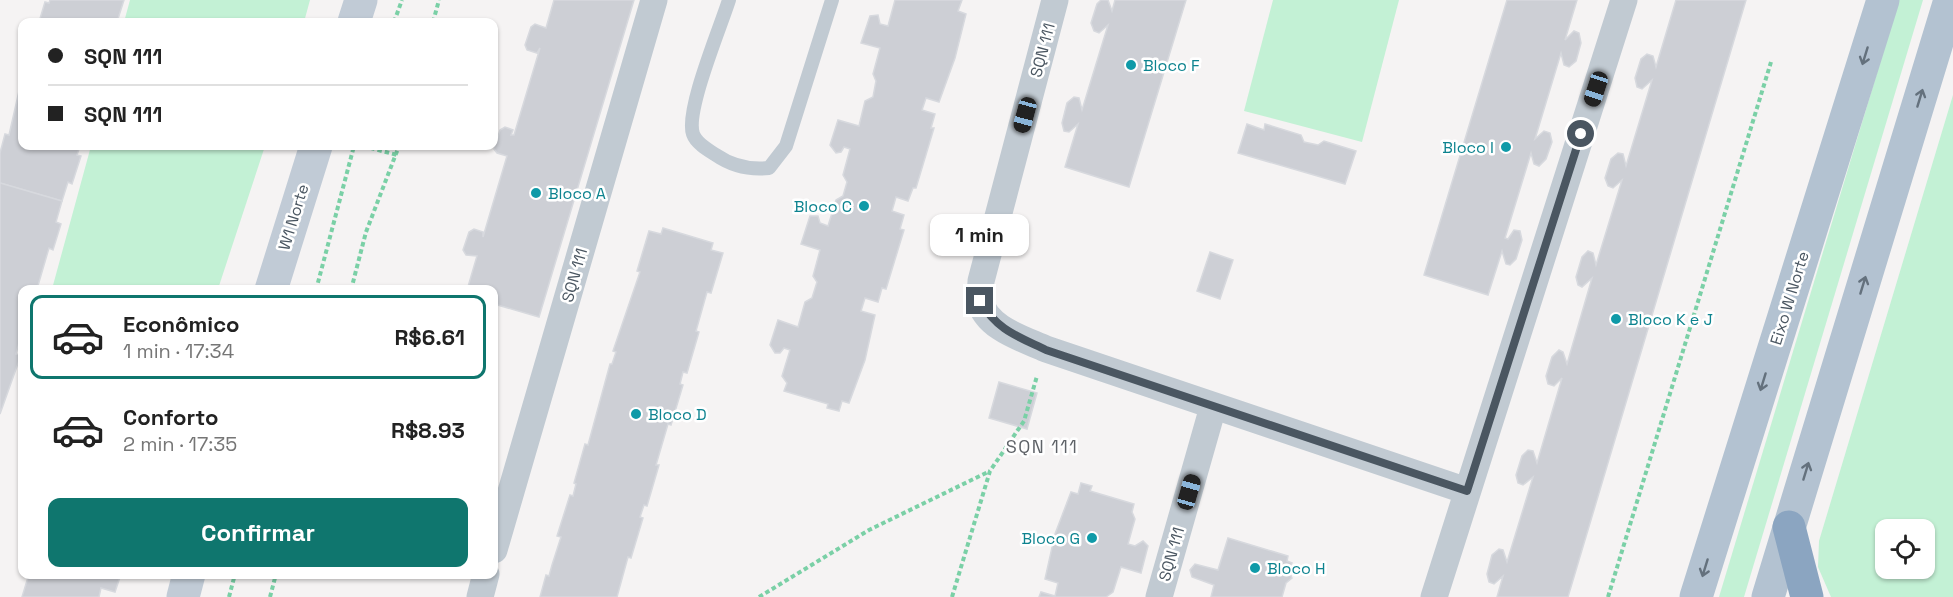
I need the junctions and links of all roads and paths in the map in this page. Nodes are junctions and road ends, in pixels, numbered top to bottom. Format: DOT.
graph roads {
  1 [pos="361,0"];
  2 [pos="402,0"];
  3 [pos="439,0"];
  4 [pos="654,0"];
  5 [pos="729,0"];
  6 [pos="832,0"];
  7 [pos="1055,0"];
  8 [pos="1624,0"];
  9 [pos="1883,0"];
  10 [pos="1950,0"];
  11 [pos="355,18"];
  12 [pos="395,18"];
  13 [pos="434,18"];
  14 [pos="1771,62"];
  15 [pos="315,150"];
  16 [pos="353,150"];
  17 [pos="378,150"];
  18 [pos="398,150"];
  19 [pos="397,155"];
  20 [pos="273,285"];
  21 [pos="317,285"];
  22 [pos="352,285"];
  23 [pos="1046,350"];
  24 [pos="1214,408"];
  25 [pos="990,471"];
  26 [pos="1467,491"];
  27 [pos="1789,527"];
  28 [pos="498,535"];
  29 [pos="188,579"];
  30 [pos="234,579"];
  31 [pos="275,579"];
  32 [pos="485,579"];
  33 [pos="183,597"];
  34 [pos="229,597"];
  35 [pos="270,597"];
  36 [pos="480,597"];
  37 [pos="759,597"];
  38 [pos="952,597"];
  39 [pos="1159,597"];
  40 [pos="1434,597"];
  41 [pos="1608,597"];
  42 [pos="1696,597"];
  43 [pos="1768,597"];
  44 [pos="1807,597"];
  1 -- 11 [label="street"];
  2 -- 12 [label="path"];
  3 -- 13 [label="path"];
  4 -- 28 [label="street, SQN 111"];
  5 -- 6 [label="lane"];
  7 -- 23 [label="street, SQN 111"];
  8 -- 26 [label="street"];
  9 -- 42 [label="main road, Eixo W Norte, one-way"];
  27 -- 10 [label="main road, one-way"];
  14 -- 41 [label="path"];
  15 -- 20 [label="street, W1 Norte"];
  16 -- 21 [label="path"];
  17 -- 19 [label="path"];
  18 -- 19 [label="path"];
  19 -- 22 [label="path"];
  23 -- 24 [label="street, SQN 111"];
  23 -- 25 [label="path"];
  24 -- 26 [label="street, SQN 111"];
  24 -- 39 [label="street, SQN 111"];
  25 -- 37 [label="path"];
  25 -- 38 [label="path"];
  26 -- 40 [label="street"];
  27 -- 43 [label="main road"];
  27 -- 44 [label="highway"];
  29 -- 33 [label="street"];
  30 -- 34 [label="path"];
  31 -- 35 [label="path"];
  32 -- 36 [label="street"];
}
